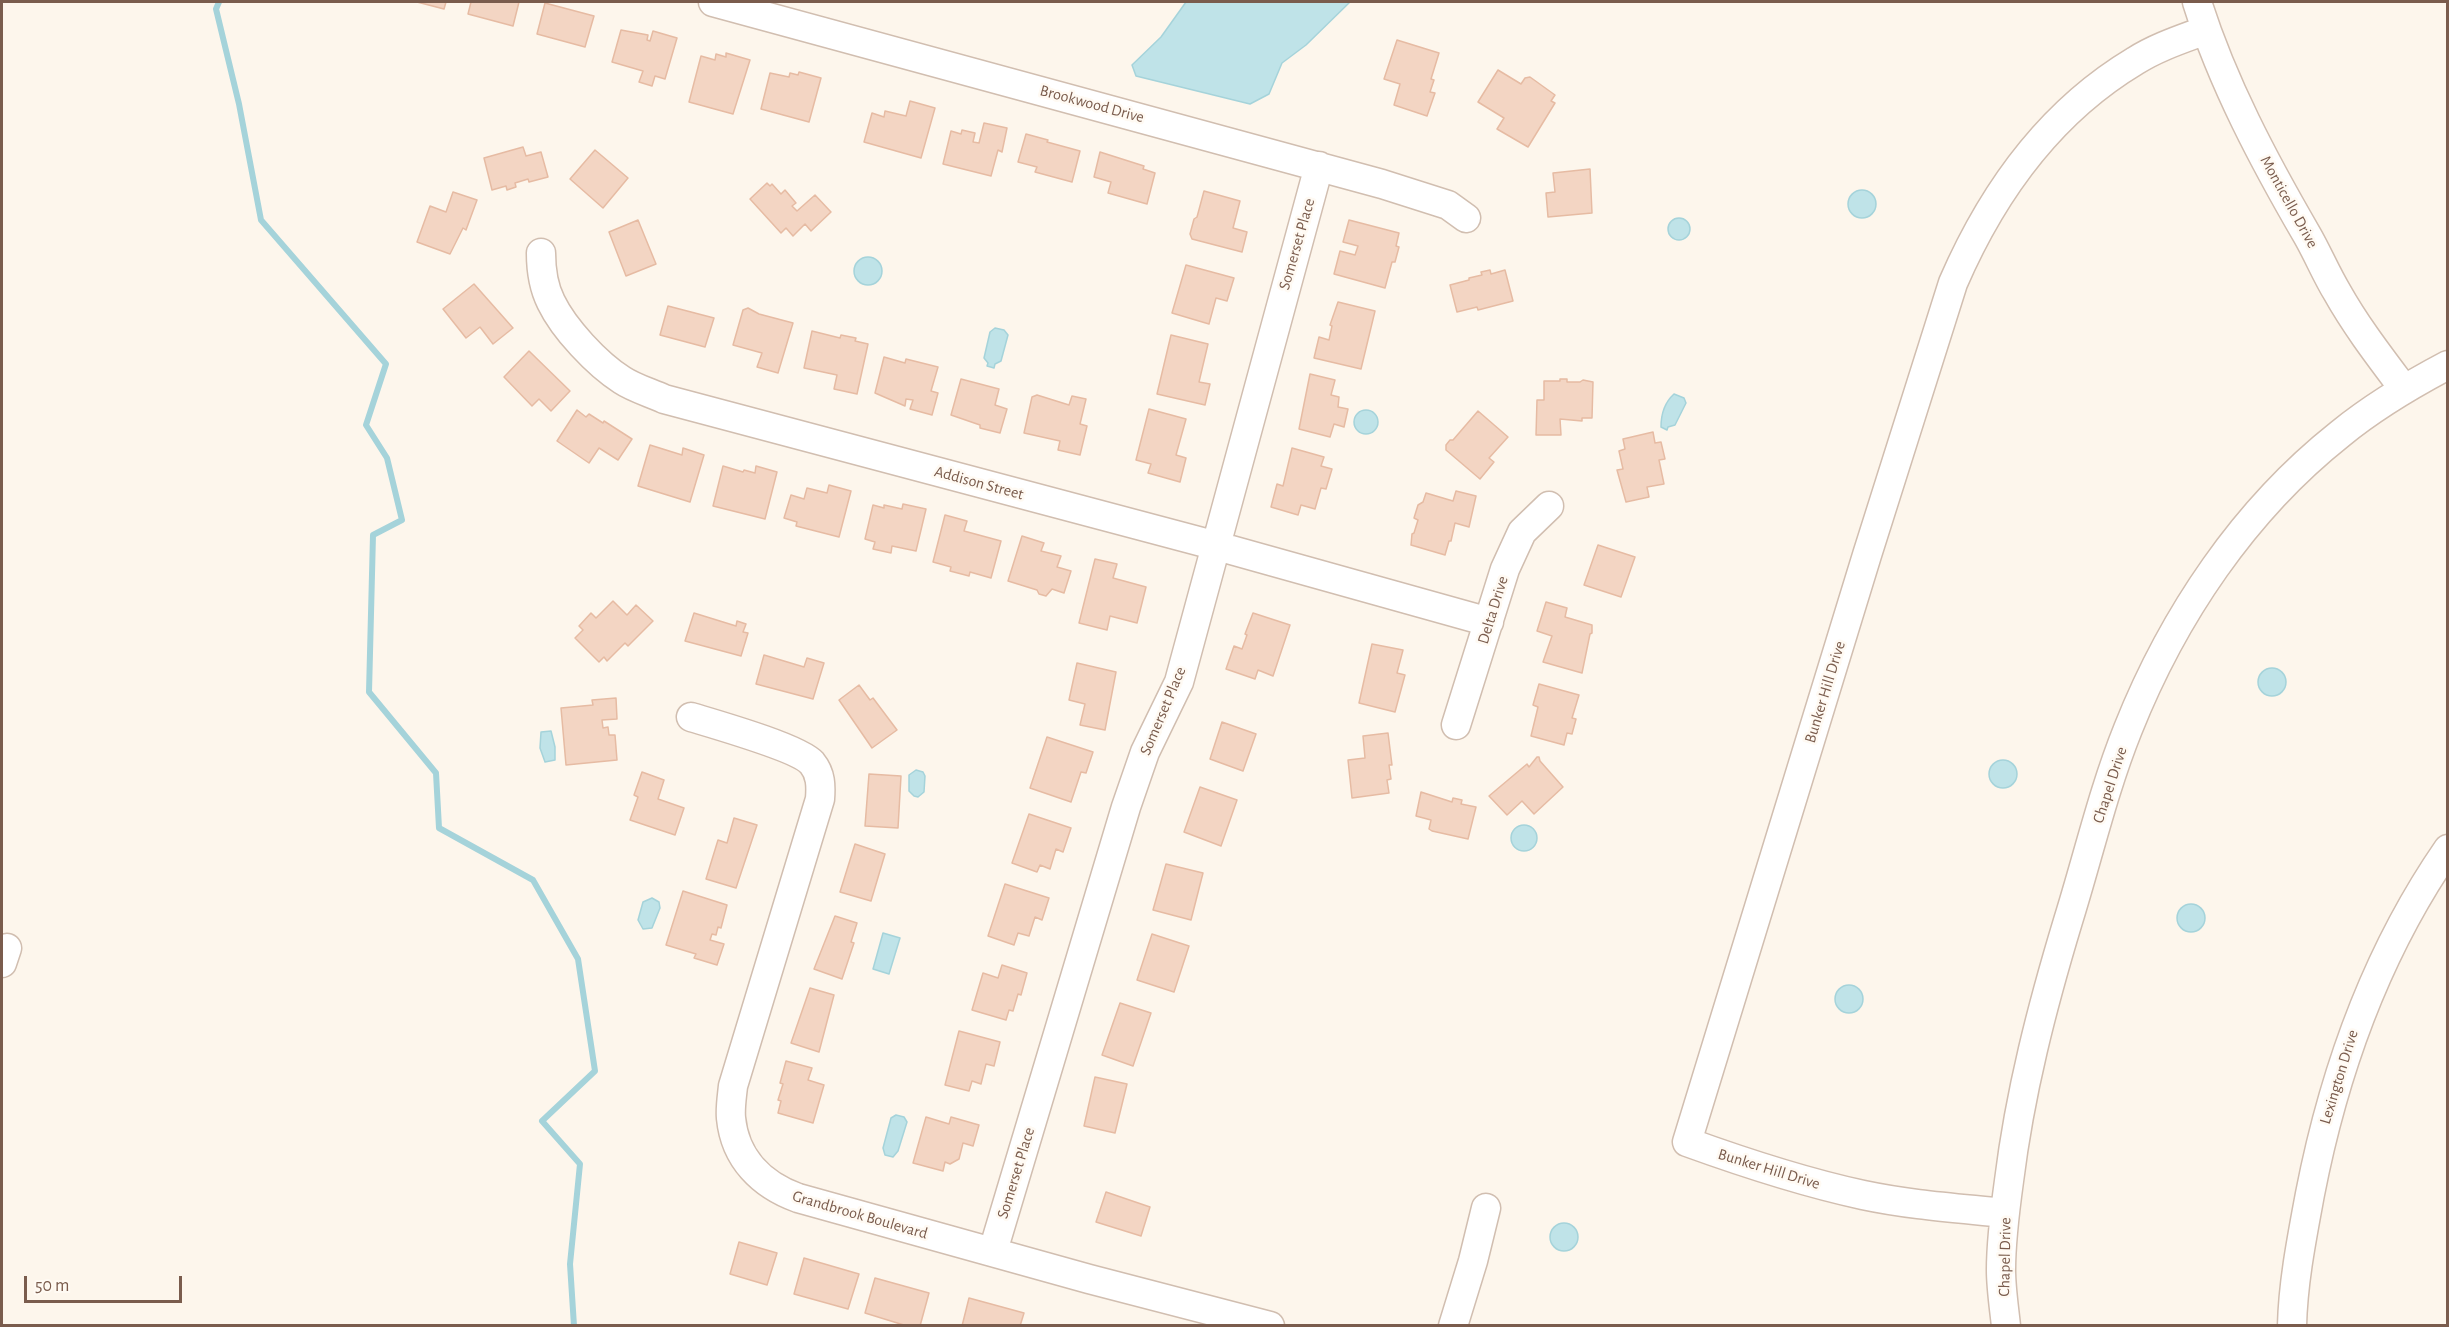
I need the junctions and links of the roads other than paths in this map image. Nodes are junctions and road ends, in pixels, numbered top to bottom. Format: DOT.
graph roads {
  1 [pos="713,2"];
  2 [pos="2197,2"];
  3 [pos="2206,30"];
  4 [pos="1319,166"];
  5 [pos="1466,218"];
  6 [pos="541,253"];
  7 [pos="2448,364"];
  8 [pos="2404,389"];
  9 [pos="1549,506"];
  10 [pos="1217,546"];
  11 [pos="1489,622"];
  12 [pos="691,717"];
  13 [pos="1456,725"];
  14 [pos="2448,849"];
  15 [pos="1486,1208"];
  16 [pos="2005,1213"];
  17 [pos="993,1251"];
  18 [pos="1270,1326"];
  19 [pos="1453,1326"];
  20 [pos="2006,1326"];
  21 [pos="2292,1326"];
  1 -- 4 [label="street, Brookwood Drive"];
  2 -- 3 [label="street, Monticello Drive"];
  3 -- 8 [label="street, Monticello Drive"];
  3 -- 16 [label="street, Bunker Hill Drive"];
  4 -- 5 [label="street, Brookwood Drive"];
  4 -- 10 [label="street, Somerset Place"];
  6 -- 10 [label="street, Addison Street"];
  7 -- 8 [label="street, Chapel Drive"];
  8 -- 16 [label="street, Chapel Drive"];
  9 -- 11 [label="street, Delta Drive"];
  10 -- 11 [label="street, Addison Street"];
  10 -- 17 [label="street, Somerset Place"];
  11 -- 13 [label="street, Delta Drive"];
  12 -- 17 [label="street, Grandbrook Boulevard"];
  14 -- 21 [label="street, Lexington Drive"];
  15 -- 19 [label="street"];
  16 -- 20 [label="street, Chapel Drive"];
  17 -- 18 [label="street, Grandbrook Boulevard"];
}
